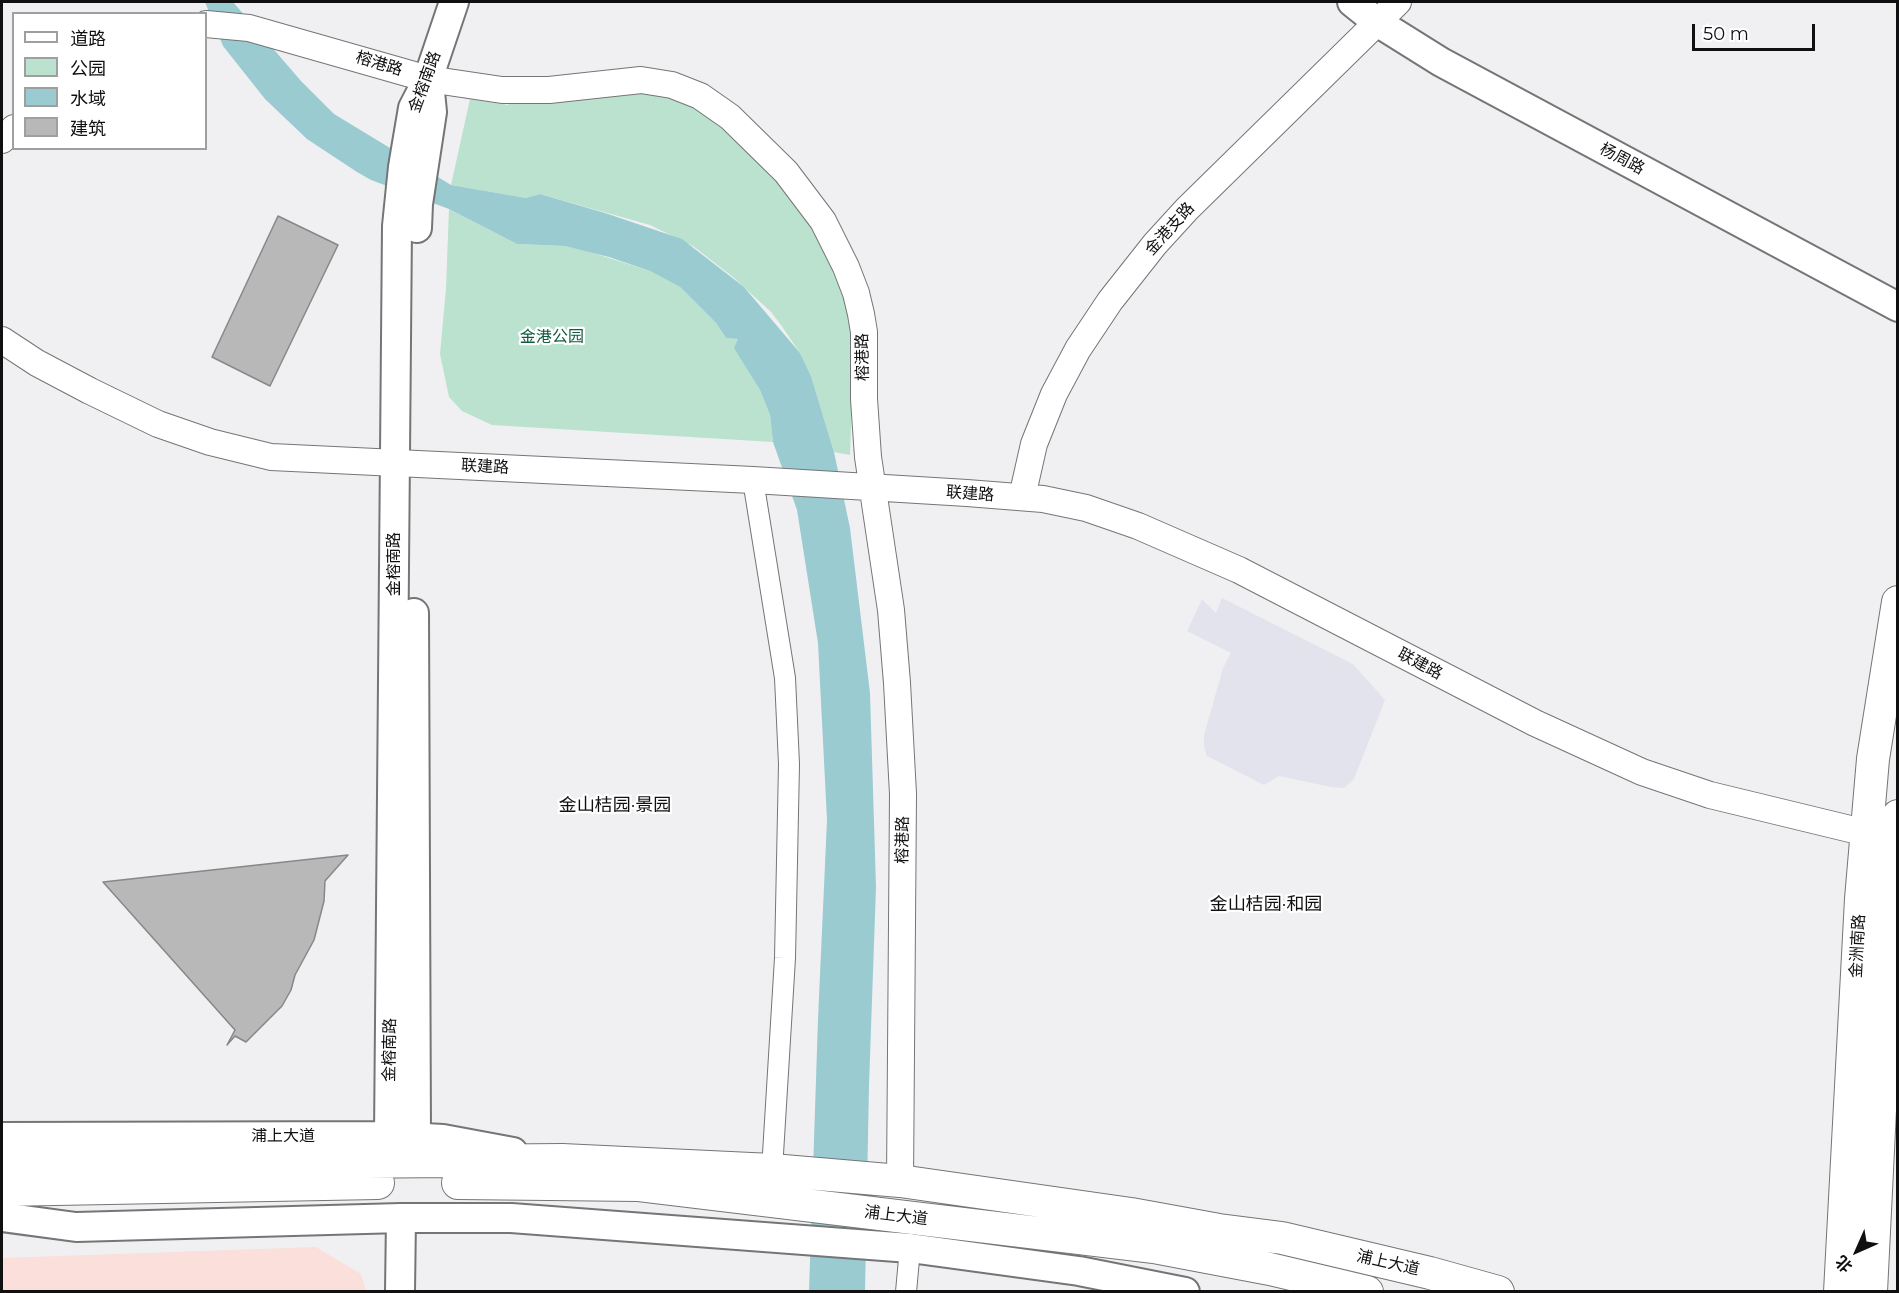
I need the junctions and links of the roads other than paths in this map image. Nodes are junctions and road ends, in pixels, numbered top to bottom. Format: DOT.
graph roads {
  1 [pos="454,2"];
  2 [pos="1352,2"];
  3 [pos="1386,9"];
  4 [pos="207,24"];
  5 [pos="428,78"];
  6 [pos="1898,287"];
  7 [pos="1898,307"];
  8 [pos="2,340"];
  9 [pos="404,464"];
  10 [pos="753,480"];
  11 [pos="872,488"];
  12 [pos="1022,497"];
  13 [pos="1898,602"];
  14 [pos="1886,830"];
  15 [pos="403,1136"];
  16 [pos="2,1137"];
  17 [pos="562,1160"];
  18 [pos="12,1165"];
  19 [pos="772,1170"];
  20 [pos="432,1172"];
  21 [pos="900,1181"];
  22 [pos="2,1190"];
  23 [pos="2,1217"];
  24 [pos="400,1218"];
  25 [pos="76,1227"];
  26 [pos="2,1236"];
  27 [pos="910,1248"];
  28 [pos="400,1292"];
  29 [pos="906,1292"];
  30 [pos="1185,1292"];
  31 [pos="1366,1292"];
  32 [pos="1498,1292"];
  33 [pos="1840,1292"];
  34 [pos="1871,1292"];
  1 -- 5 [label="main road, 金榕南路"];
  2 -- 3 [label="main road, 杨周路"];
  3 -- 6 [label="main road, 杨周路"];
  3 -- 7 [label="main road, 杨周路"];
  3 -- 12 [label="street, 金港支路"];
  4 -- 5 [label="street, 榕港路"];
  5 -- 9 [label="main road, 金榕南路"];
  5 -- 11 [label="street, 榕港路"];
  8 -- 9 [label="street, 联建路"];
  9 -- 10 [label="street, 联建路"];
  9 -- 15 [label="main road, 金榕南路"];
  10 -- 11 [label="street, 联建路"];
  10 -- 19 [label="street"];
  11 -- 12 [label="street, 联建路"];
  11 -- 21 [label="street, 榕港路"];
  12 -- 14 [label="street, 联建路"];
  13 -- 14 [label="main road, 金洲南路"];
  14 -- 33 [label="main road, 金洲南路"];
  14 -- 34 [label="main road, 金洲南路"];
  15 -- 16 [label="main road, 浦上大道"];
  15 -- 17 [label="main road, 浦上大道"];
  17 -- 19 [label="main road, 浦上大道"];
  17 -- 20 [label="main road, 浦上大道"];
  18 -- 20 [label="main road"];
  19 -- 21 [label="main road, 浦上大道"];
  20 -- 22 [label="main road"];
  20 -- 31 [label="main road, 浦上大道"];
  21 -- 32 [label="main road, 浦上大道"];
  23 -- 25 [label="main road"];
  24 -- 25 [label="main road"];
  24 -- 27 [label="main road"];
  24 -- 28 [label="main road"];
  25 -- 26 [label="main road"];
  27 -- 29 [label="street"];
  27 -- 30 [label="main road"];
}
